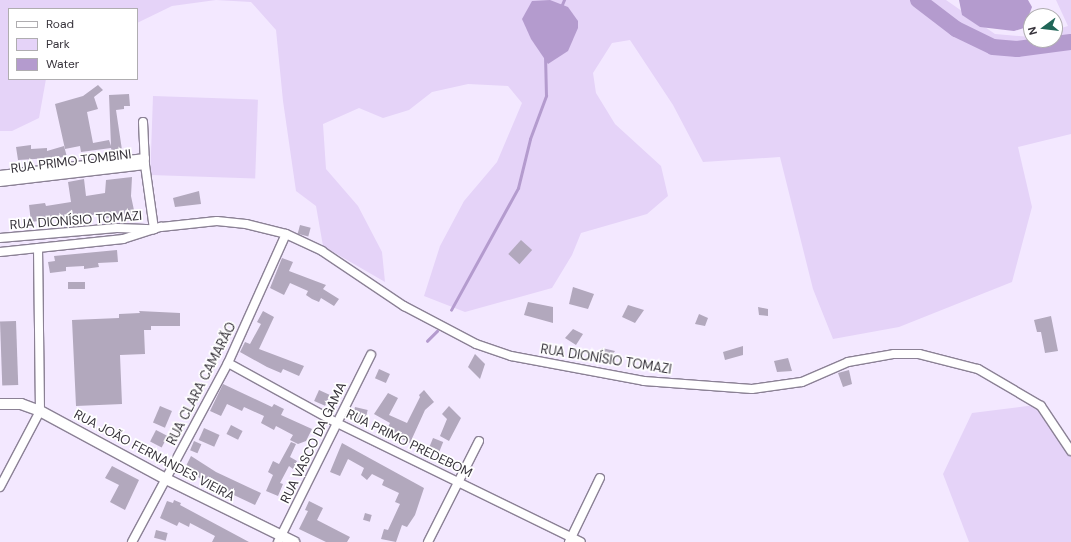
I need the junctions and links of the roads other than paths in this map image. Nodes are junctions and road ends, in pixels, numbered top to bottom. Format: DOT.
graph roads {
  1 [pos="143,122"];
  2 [pos="145,162"];
  3 [pos="0,175"];
  4 [pos="0,182"];
  5 [pos="154,229"];
  6 [pos="286,234"];
  7 [pos="0,238"];
  8 [pos="38,248"];
  9 [pos="0,252"];
  10 [pos="371,355"];
  11 [pos="228,363"];
  12 [pos="0,404"];
  13 [pos="40,411"];
  14 [pos="337,423"];
  15 [pos="479,441"];
  16 [pos="1071,451"];
  17 [pos="600,478"];
  18 [pos="166,479"];
  19 [pos="460,482"];
  20 [pos="0,487"];
  21 [pos="280,539"];
  22 [pos="570,539"];
  23 [pos="132,542"];
  24 [pos="294,542"];
  25 [pos="428,542"];
  26 [pos="581,542"];
  1 -- 2 [label="street"];
  2 -- 3 [label="street, RUA PRIMO TOMBINI"];
  2 -- 4 [label="street, RUA PRIMO TOMBINI"];
  2 -- 5 [label="street"];
  5 -- 6 [label="street, RUA DIONÍSIO TOMAZI"];
  5 -- 7 [label="street, RUA DIONÍSIO TOMAZI"];
  5 -- 8 [label="street, RUA DIONÍSIO TOMAZI"];
  6 -- 11 [label="street, RUA CLARA CAMARÃO"];
  6 -- 16 [label="street, RUA DIONÍSIO TOMAZI"];
  8 -- 9 [label="street, RUA DIONÍSIO TOMAZI"];
  8 -- 13 [label="street"];
  10 -- 14 [label="street, RUA VASCO DA GAMA"];
  11 -- 14 [label="street, RUA PRIMO PREDEBOM"];
  11 -- 18 [label="street, RUA CLARA CAMARÃO"];
  12 -- 13 [label="street, RUA JOÃO FERNANDES VIEIRA"];
  13 -- 18 [label="street, RUA JOÃO FERNANDES VIEIRA"];
  13 -- 20 [label="street"];
  14 -- 19 [label="street, RUA PRIMO PREDEBOM"];
  14 -- 21 [label="street, RUA VASCO DA GAMA"];
  15 -- 19 [label="street"];
  17 -- 22 [label="street"];
  18 -- 21 [label="street, RUA JOÃO FERNANDES VIEIRA"];
  18 -- 23 [label="street, RUA CLARA CAMARÃO"];
  19 -- 22 [label="street, RUA PRIMO PREDEBOM"];
  19 -- 25 [label="street"];
  21 -- 24 [label="street, RUA JOÃO FERNANDES VIEIRA"];
  22 -- 26 [label="street, RUA PRIMO PREDEBOM"];
}
